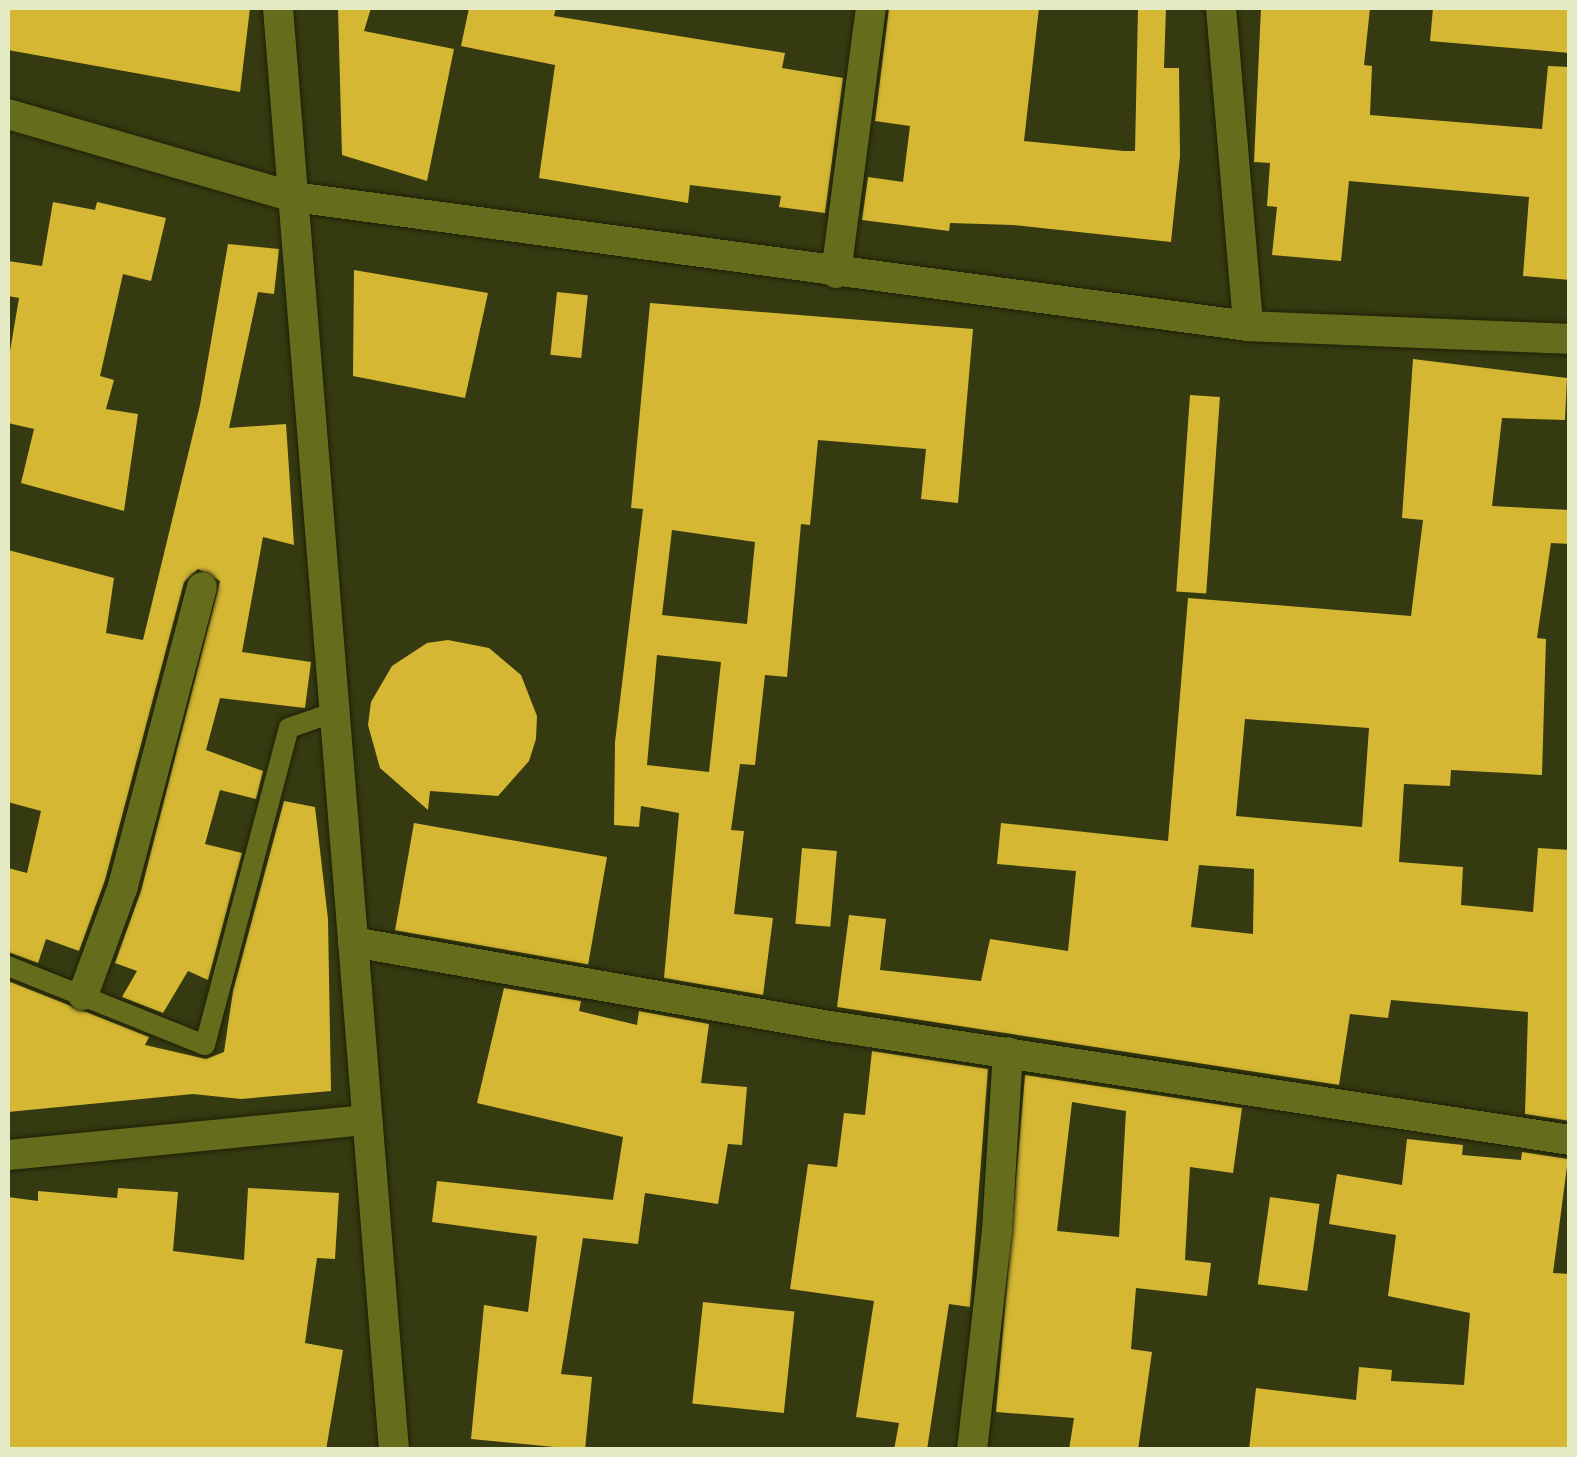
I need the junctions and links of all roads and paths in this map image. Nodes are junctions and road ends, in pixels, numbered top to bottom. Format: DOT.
graph roads {
  1 [pos="278,8"];
  2 [pos="871,8"];
  3 [pos="1221,8"];
  4 [pos="8,114"];
  5 [pos="294,196"];
  6 [pos="836,273"];
  7 [pos="1248,326"];
  8 [pos="1570,339"];
  9 [pos="202,588"];
  10 [pos="334,712"];
  11 [pos="354,942"];
  12 [pos="8,966"];
  13 [pos="83,995"];
  14 [pos="1008,1052"];
  15 [pos="368,1120"];
  16 [pos="1570,1140"];
  17 [pos="8,1155"];
  18 [pos="394,1450"];
  19 [pos="972,1450"];
  1 -- 5 [label="street"];
  2 -- 6 [label="street"];
  3 -- 7 [label="street"];
  4 -- 5 [label="street"];
  5 -- 6 [label="street"];
  5 -- 10 [label="street"];
  6 -- 7 [label="street"];
  7 -- 8 [label="street"];
  9 -- 13 [label="street"];
  10 -- 11 [label="street"];
  10 -- 13 [label="lane"];
  11 -- 14 [label="street"];
  11 -- 15 [label="street"];
  12 -- 13 [label="lane"];
  14 -- 16 [label="street"];
  14 -- 19 [label="street"];
  15 -- 17 [label="street"];
  15 -- 18 [label="street"];
}
